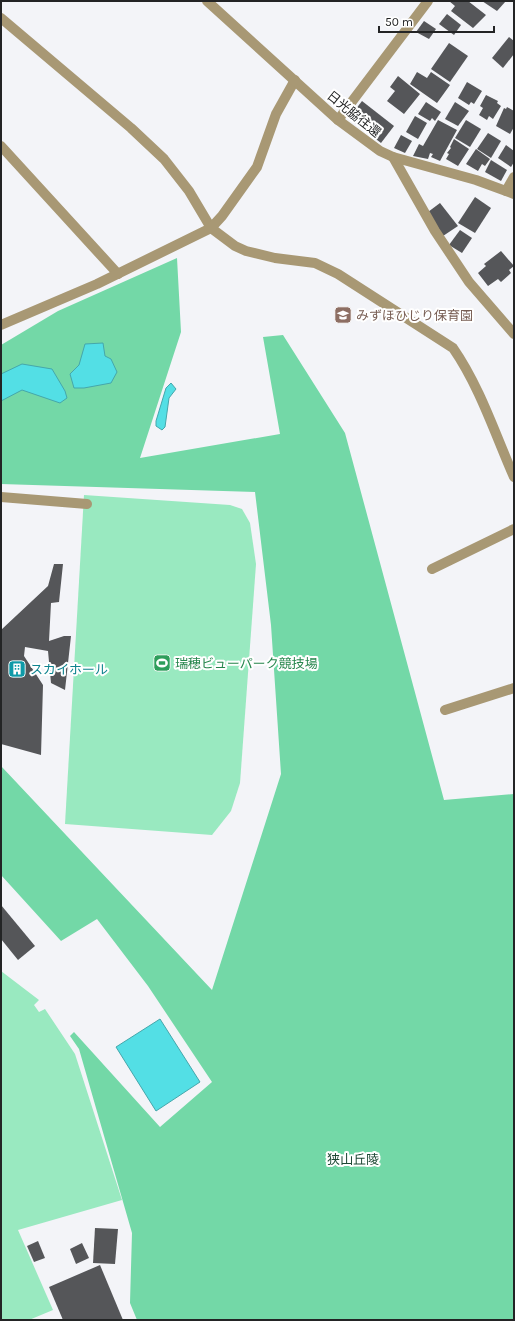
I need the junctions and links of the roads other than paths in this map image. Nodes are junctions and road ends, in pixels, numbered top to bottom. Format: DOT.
graph roads {
  1 [pos="206,1"];
  2 [pos="428,1"];
  3 [pos="1,18"];
  4 [pos="295,80"];
  5 [pos="338,120"];
  6 [pos="1,146"];
  7 [pos="393,157"];
  8 [pos="514,176"];
  9 [pos="510,193"];
  10 [pos="211,228"];
  11 [pos="118,274"];
  12 [pos="1,325"];
  13 [pos="514,334"];
  14 [pos="514,477"];
  15 [pos="1,497"];
  16 [pos="86,504"];
  17 [pos="514,529"];
  18 [pos="432,569"];
  19 [pos="514,688"];
  20 [pos="445,710"];
  1 -- 4 [label="street, 日光脇往還"];
  2 -- 5 [label="street"];
  3 -- 10 [label="street"];
  4 -- 5 [label="street, 日光脇往還"];
  4 -- 10 [label="street"];
  5 -- 7 [label="street, 日光脇往還"];
  6 -- 11 [label="street"];
  7 -- 9 [label="street, 日光脇往還"];
  7 -- 13 [label="street"];
  8 -- 9 [label="street"];
  10 -- 11 [label="street"];
  10 -- 14 [label="street"];
  11 -- 12 [label="street"];
  15 -- 16 [label="street"];
  17 -- 18 [label="street"];
  19 -- 20 [label="street"];
}
